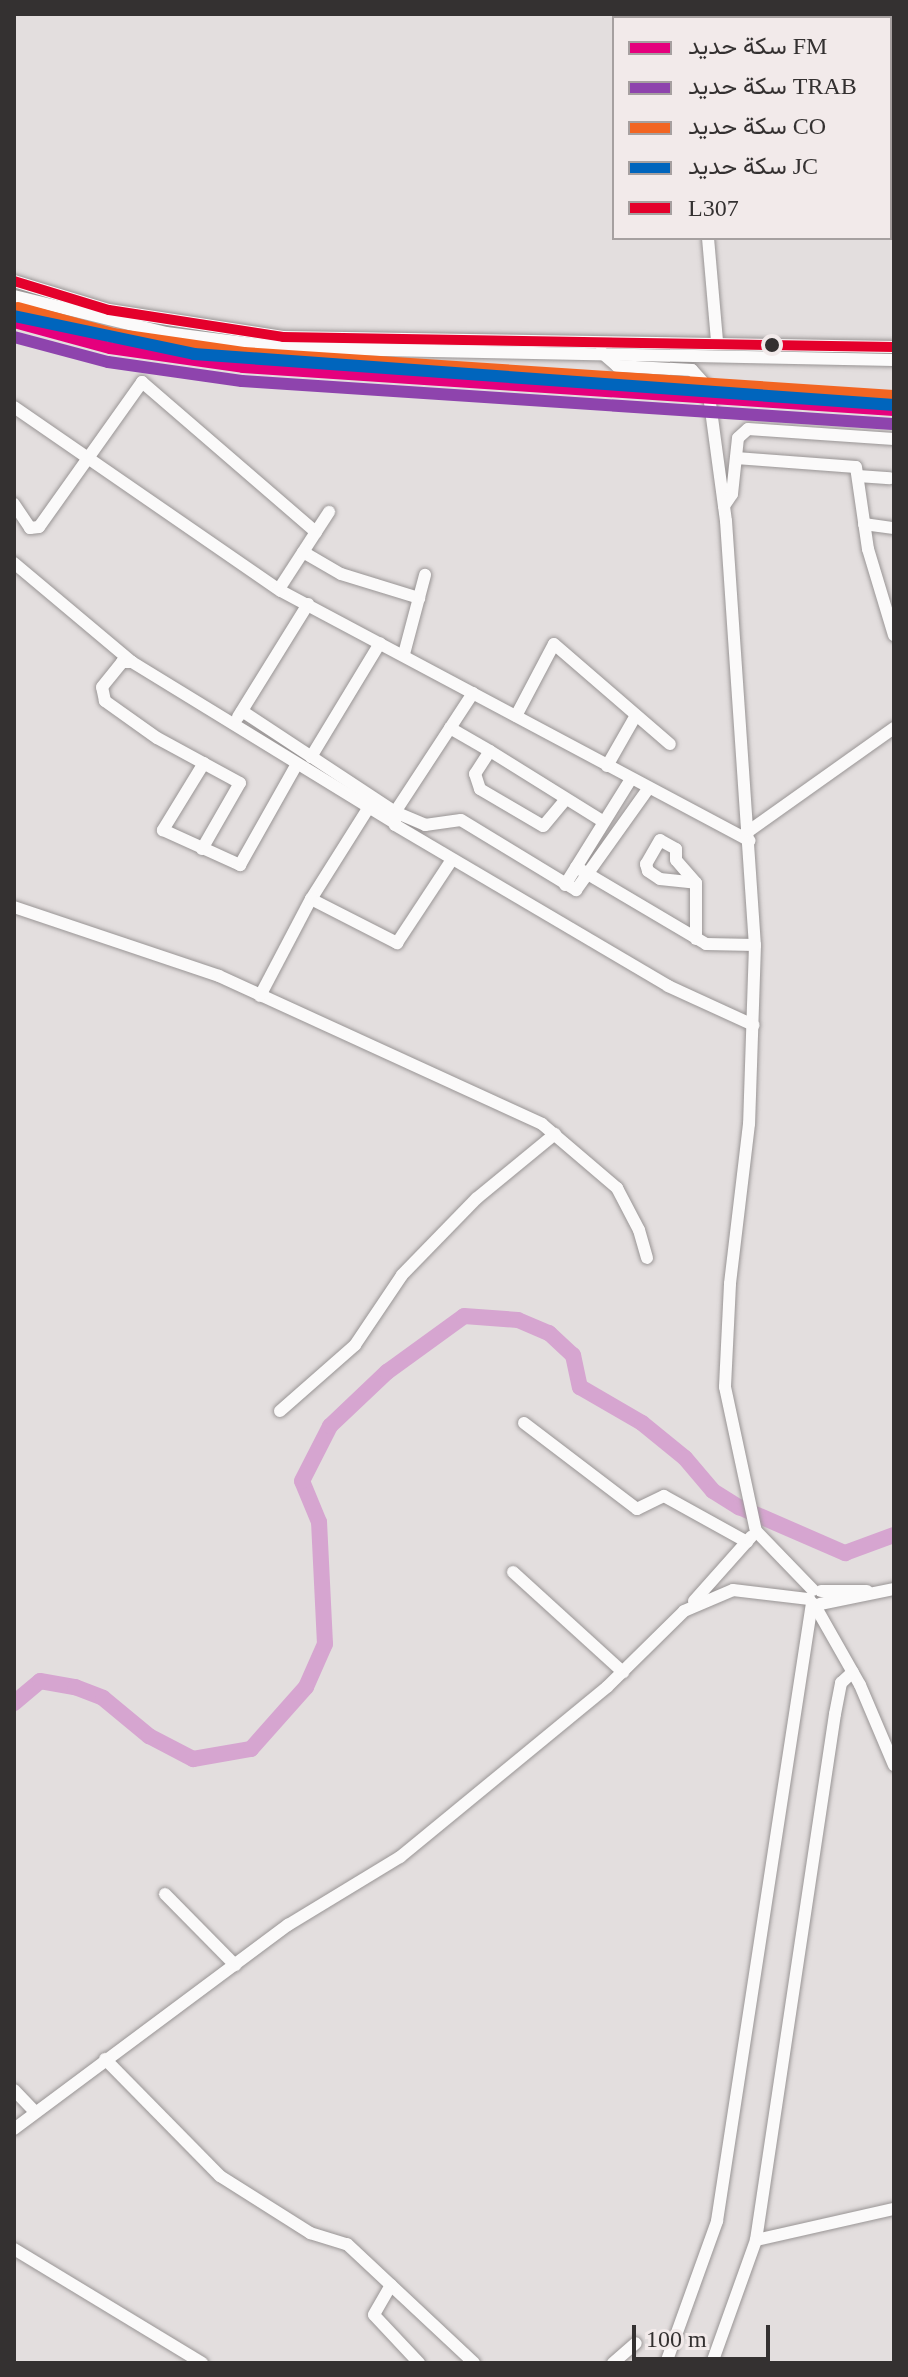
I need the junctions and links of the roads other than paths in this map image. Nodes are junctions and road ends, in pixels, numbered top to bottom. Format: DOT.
graph roads {
  1 [pos="708,240"];
  2 [pos="14,281"];
  3 [pos="14,296"];
  4 [pos="717,341"];
  5 [pos="894,347"];
  6 [pos="601,352"];
  7 [pos="894,360"];
  8 [pos="14,407"];
  9 [pos="894,439"];
  10 [pos="736,458"];
  11 [pos="89,459"];
  12 [pos="858,476"];
  13 [pos="893,480"];
  14 [pos="14,504"];
  15 [pos="724,506"];
  16 [pos="329,512"];
  17 [pos="864,524"];
  18 [pos="894,528"];
  19 [pos="316,532"];
  20 [pos="303,552"];
  21 [pos="14,563"];
  22 [pos="425,575"];
  23 [pos="279,589"];
  24 [pos="419,598"];
  25 [pos="308,604"];
  26 [pos="894,635"];
  27 [pos="380,643"];
  28 [pos="404,654"];
  29 [pos="132,662"];
  30 [pos="473,693"];
  31 [pos="242,711"];
  32 [pos="516,716"];
  33 [pos="635,717"];
  34 [pos="233,726"];
  35 [pos="450,728"];
  36 [pos="894,728"];
  37 [pos="670,744"];
  38 [pos="490,751"];
  39 [pos="311,757"];
  40 [pos="204,763"];
  41 [pos="297,764"];
  42 [pos="607,766"];
  43 [pos="631,779"];
  44 [pos="648,789"];
  45 [pos="566,799"];
  46 [pos="366,801"];
  47 [pos="394,817"];
  48 [pos="604,822"];
  49 [pos="750,836"];
  50 [pos="202,849"];
  51 [pos="451,861"];
  52 [pos="576,867"];
  53 [pos="590,876"];
  54 [pos="696,883"];
  55 [pos="565,885"];
  56 [pos="311,899"];
  57 [pos="14,907"];
  58 [pos="696,939"];
  59 [pos="755,945"];
  60 [pos="260,996"];
  61 [pos="753,1025"];
  62 [pos="555,1134"];
  63 [pos="647,1258"];
  64 [pos="280,1411"];
  65 [pos="524,1423"];
  66 [pos="756,1531"];
  67 [pos="747,1542"];
  68 [pos="513,1572"];
  69 [pos="888,1591"];
  70 [pos="815,1599"];
  71 [pos="684,1611"];
  72 [pos="623,1672"];
  73 [pos="853,1672"];
  74 [pos="894,1765"];
  75 [pos="165,1894"];
  76 [pos="235,1965"];
  77 [pos="105,2059"];
  78 [pos="14,2090"];
  79 [pos="35,2112"];
  80 [pos="14,2129"];
  81 [pos="894,2209"];
  82 [pos="756,2240"];
  83 [pos="14,2249"];
  84 [pos="391,2285"];
  85 [pos="636,2343"];
  86 [pos="202,2363"];
  87 [pos="419,2363"];
  88 [pos="474,2363"];
  89 [pos="613,2363"];
  90 [pos="666,2363"];
  91 [pos="712,2363"];
  1 -- 4 [label="street"];
  2 -- 4 [label="street"];
  3 -- 6 [label="street"];
  4 -- 5 [label="street"];
  6 -- 7 [label="street"];
  6 -- 15 [label="street"];
  8 -- 11 [label="street"];
  9 -- 10 [label="street"];
  10 -- 12 [label="street"];
  10 -- 15 [label="street"];
  11 -- 14 [label="street"];
  11 -- 19 [label="street"];
  11 -- 23 [label="street"];
  12 -- 13 [label="street"];
  12 -- 17 [label="street"];
  15 -- 49 [label="street"];
  16 -- 19 [label="street"];
  17 -- 18 [label="street"];
  17 -- 26 [label="street"];
  19 -- 20 [label="street"];
  20 -- 23 [label="street"];
  20 -- 24 [label="street"];
  21 -- 29 [label="street"];
  22 -- 24 [label="street"];
  23 -- 25 [label="street"];
  24 -- 28 [label="street"];
  25 -- 27 [label="street"];
  25 -- 31 [label="street"];
  27 -- 28 [label="street"];
  27 -- 39 [label="street"];
  28 -- 30 [label="street"];
  29 -- 34 [label="street"];
  29 -- 40 [label="street"];
  30 -- 32 [label="street"];
  30 -- 35 [label="street"];
  31 -- 34 [label="street"];
  31 -- 39 [label="street"];
  32 -- 33 [label="street"];
  32 -- 42 [label="street"];
  33 -- 37 [label="street"];
  33 -- 42 [label="street"];
  34 -- 41 [label="street"];
  35 -- 38 [label="street"];
  35 -- 47 [label="street"];
  36 -- 49 [label="street"];
  38 -- 45 [label="street"];
  38 -- 45 [label="street"];
  39 -- 46 [label="street"];
  40 -- 50 [label="street"];
  40 -- 50 [label="street"];
  41 -- 46 [label="street"];
  41 -- 50 [label="street"];
  42 -- 43 [label="street"];
  43 -- 44 [label="street"];
  43 -- 48 [label="street"];
  44 -- 49 [label="street"];
  44 -- 53 [label="street"];
  45 -- 48 [label="street"];
  46 -- 47 [label="street"];
  46 -- 56 [label="street"];
  47 -- 51 [label="street"];
  47 -- 55 [label="street"];
  48 -- 52 [label="street"];
  49 -- 59 [label="street"];
  51 -- 56 [label="street"];
  51 -- 61 [label="street"];
  52 -- 53 [label="street"];
  52 -- 55 [label="street"];
  53 -- 55 [label="street"];
  53 -- 58 [label="street"];
  54 -- 58 [label="street"];
  56 -- 60 [label="street"];
  57 -- 60 [label="street"];
  58 -- 59 [label="street"];
  59 -- 61 [label="street"];
  60 -- 62 [label="street"];
  61 -- 66 [label="street"];
  62 -- 63 [label="street"];
  62 -- 64 [label="street"];
  65 -- 67 [label="street"];
  66 -- 67 [label="street"];
  66 -- 70 [label="street"];
  67 -- 71 [label="street"];
  68 -- 72 [label="street"];
  69 -- 70 [label="street"];
  70 -- 71 [label="street"];
  70 -- 73 [label="street"];
  70 -- 90 [label="street"];
  71 -- 72 [label="street"];
  72 -- 76 [label="street"];
  73 -- 74 [label="street"];
  73 -- 82 [label="street"];
  75 -- 76 [label="street"];
  76 -- 77 [label="street"];
  77 -- 79 [label="street"];
  77 -- 84 [label="street"];
  78 -- 79 [label="street"];
  79 -- 80 [label="street"];
  81 -- 82 [label="street"];
  82 -- 91 [label="street"];
  83 -- 86 [label="street"];
  84 -- 87 [label="street"];
  84 -- 88 [label="street"];
  85 -- 89 [label="street"];
}
